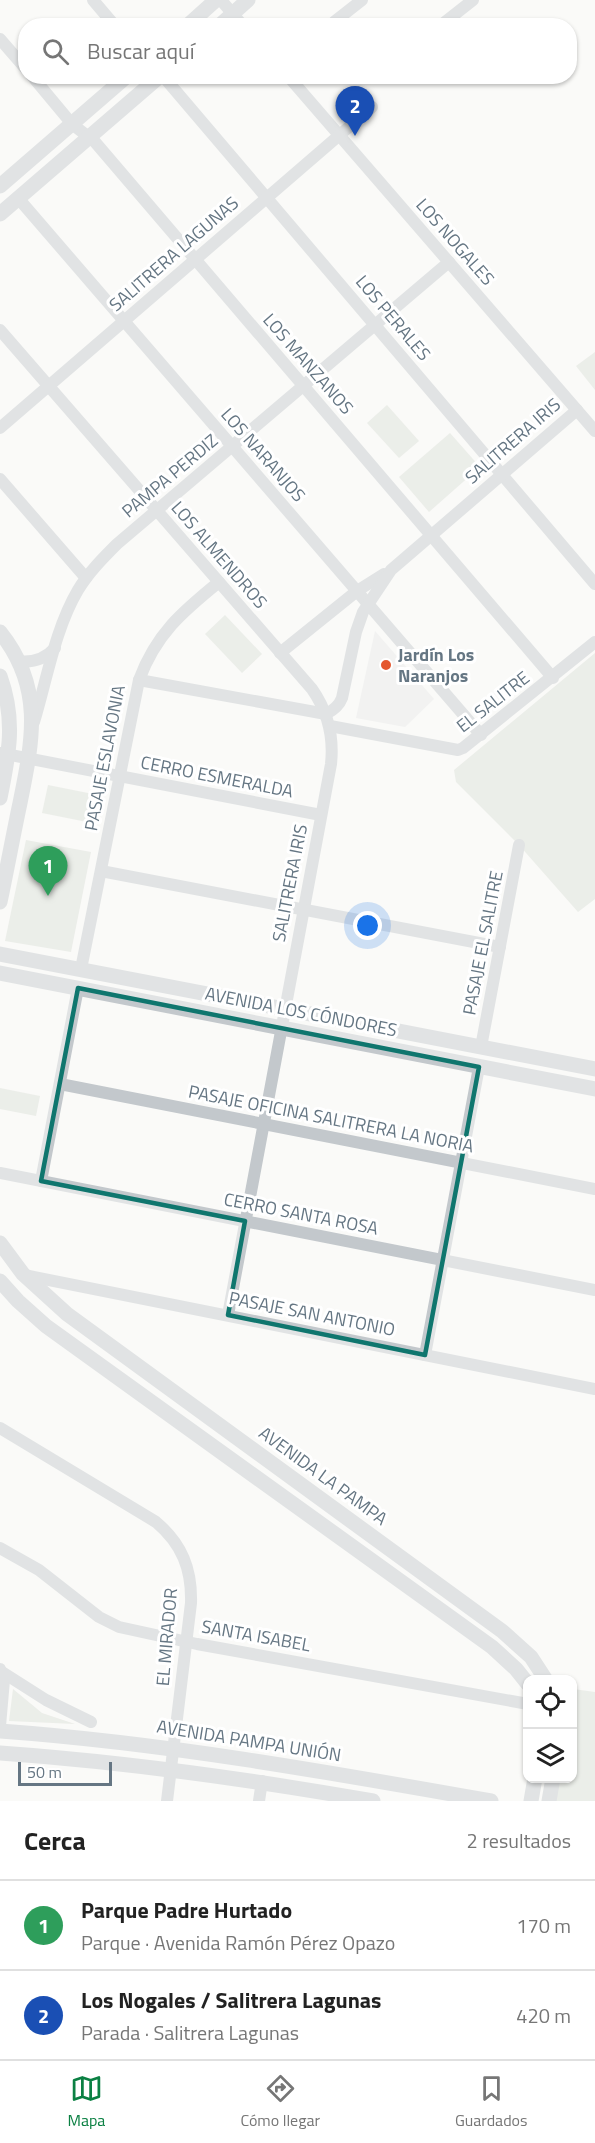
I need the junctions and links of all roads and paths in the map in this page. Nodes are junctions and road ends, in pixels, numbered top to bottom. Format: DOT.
graph roads {
  1 [pos="93,0"];
  2 [pos="216,0"];
  3 [pos="221,0"];
  4 [pos="248,0"];
  5 [pos="362,0"];
  6 [pos="473,0"];
  7 [pos="233,14"];
  8 [pos="108,18"];
  9 [pos="196,18"];
  10 [pos="228,18"];
  11 [pos="236,18"];
  12 [pos="339,18"];
  13 [pos="450,18"];
  14 [pos="0,39"];
  15 [pos="18,60"];
  16 [pos="39,84"];
  17 [pos="118,84"];
  18 [pos="152,84"];
  19 [pos="168,84"];
  20 [pos="295,84"];
  21 [pos="372,107"];
  22 [pos="72,124"];
  23 [pos="339,136"];
  24 [pos="90,137"];
  25 [pos="0,185"];
  26 [pos="18,198"];
  27 [pos="267,198"];
  28 [pos="0,214"];
  29 [pos="195,260"];
  30 [pos="448,262"];
  31 [pos="124,321"];
  32 [pos="375,325"];
  33 [pos="0,330"];
  34 [pos="49,386"];
  35 [pos="303,386"];
  36 [pos="577,410"];
  37 [pos="0,428"];
  38 [pos="595,431"];
  39 [pos="232,447"];
  40 [pos="502,475"];
  41 [pos="0,479"];
  42 [pos="157,511"];
  43 [pos="431,536"];
  44 [pos="391,570"];
  45 [pos="86,578"];
  46 [pos="219,582"];
  47 [pos="595,584"];
  48 [pos="357,591"];
  49 [pos="367,603"];
  50 [pos="0,632"];
  51 [pos="595,642"];
  52 [pos="56,647"];
  53 [pos="280,654"];
  54 [pos="18,661"];
  55 [pos="0,676"];
  56 [pos="553,678"];
  57 [pos="139,680"];
  58 [pos="328,720"];
  59 [pos="33,729"];
  60 [pos="481,735"];
  61 [pos="4,753"];
  62 [pos="29,758"];
  63 [pos="331,764"];
  64 [pos="120,776"];
  65 [pos="0,798"];
  66 [pos="321,815"];
  67 [pos="519,845"];
  68 [pos="101,872"];
  69 [pos="0,902"];
  70 [pos="303,910"];
  71 [pos="500,947"];
  72 [pos="0,954"];
  73 [pos="81,969"];
  74 [pos="0,973"];
  75 [pos="78,988"];
  76 [pos="285,1009"];
  77 [pos="281,1028"];
  78 [pos="481,1047"];
  79 [pos="480,1067"];
  80 [pos="595,1069"];
  81 [pos="60,1084"];
  82 [pos="595,1089"];
  83 [pos="263,1124"];
  84 [pos="461,1163"];
  85 [pos="0,1173"];
  86 [pos="41,1181"];
  87 [pos="595,1189"];
  88 [pos="245,1221"];
  89 [pos="0,1243"];
  90 [pos="443,1260"];
  91 [pos="22,1274"];
  92 [pos="0,1281"];
  93 [pos="595,1290"];
  94 [pos="228,1315"];
  95 [pos="425,1354"];
  96 [pos="595,1389"];
  97 [pos="0,1428"];
  98 [pos="0,1548"];
  99 [pos="187,1642"];
  100 [pos="1,1670"];
  101 [pos="543,1675"];
  102 [pos="523,1678"];
  103 [pos="523,1703"];
  104 [pos="91,1722"];
  105 [pos="0,1726"];
  106 [pos="0,1731"];
  107 [pos="173,1749"];
  108 [pos="0,1753"];
  109 [pos="171,1769"];
  110 [pos="262,1781"];
  111 [pos="534,1783"];
  112 [pos="552,1783"];
  113 [pos="348,1799"];
  114 [pos="167,1801"];
  115 [pos="259,1801"];
  116 [pos="373,1801"];
  117 [pos="491,1801"];
  118 [pos="531,1801"];
  119 [pos="549,1801"];
  1 -- 8 [label="street"];
  2 -- 9 [label="street"];
  3 -- 7 [label="street"];
  4 -- 7 [label="street"];
  5 -- 12 [label="street"];
  6 -- 13 [label="street"];
  7 -- 10 [label="street"];
  7 -- 11 [label="street"];
  14 -- 15 [label="street"];
  16 -- 22 [label="street, LOS MANZANOS"];
  17 -- 22 [label="street"];
  18 -- 24 [label="street"];
  19 -- 27 [label="street, LOS PERALES"];
  20 -- 23 [label="street, LOS NOGALES"];
  21 -- 23 [label="street, SALITRERA LAGUNAS"];
  22 -- 24 [label="street, LOS MANZANOS"];
  22 -- 25 [label="street"];
  23 -- 27 [label="street, SALITRERA LAGUNAS"];
  23 -- 30 [label="street, LOS NOGALES"];
  24 -- 26 [label="street"];
  24 -- 29 [label="street, LOS MANZANOS"];
  26 -- 28 [label="street"];
  26 -- 31 [label="street, LOS NARANJOS"];
  27 -- 29 [label="street, SALITRERA LAGUNAS"];
  27 -- 32 [label="street, LOS PERALES"];
  29 -- 31 [label="street, SALITRERA LAGUNAS"];
  29 -- 35 [label="street, LOS MANZANOS"];
  30 -- 32 [label="street, PAMPA PERDIZ"];
  30 -- 36 [label="street, LOS NOGALES"];
  31 -- 34 [label="street, SALITRERA LAGUNAS"];
  31 -- 39 [label="street, LOS NARANJOS"];
  32 -- 35 [label="street, PAMPA PERDIZ"];
  32 -- 40 [label="street, LOS PERALES"];
  33 -- 34 [label="street, LOS ALMENDROS"];
  34 -- 37 [label="street, SALITRERA LAGUNAS"];
  34 -- 42 [label="street, LOS ALMENDROS"];
  35 -- 39 [label="street, PAMPA PERDIZ"];
  35 -- 43 [label="street, LOS MANZANOS"];
  36 -- 38 [label="street, LOS NOGALES"];
  36 -- 40 [label="street, SALITRERA IRIS"];
  39 -- 42 [label="street, PAMPA PERDIZ"];
  39 -- 48 [label="street, LOS NARANJOS"];
  40 -- 43 [label="street, SALITRERA IRIS"];
  40 -- 47 [label="street, LOS PERALES"];
  41 -- 45 [label="street"];
  42 -- 45 [label="street, PAMPA PERDIZ"];
  42 -- 46 [label="street, LOS ALMENDROS"];
  43 -- 44 [label="street, SALITRERA IRIS"];
  43 -- 56 [label="street, LOS MANZANOS"];
  44 -- 48 [label="street, SALITRERA IRIS"];
  44 -- 49 [label="street, SALITRERA IRIS"];
  45 -- 52 [label="street, PAMPA PERDIZ"];
  46 -- 53 [label="street, LOS ALMENDROS"];
  46 -- 57 [label="street, PASAJE ESLAVONIA"];
  48 -- 49 [label="street, LOS NARANJOS"];
  48 -- 53 [label="street, SALITRERA IRIS"];
  49 -- 58 [label="street, SALITRERA IRIS"];
  49 -- 60 [label="street, LOS NARANJOS"];
  50 -- 54 [label="street"];
  51 -- 56 [label="street, EL SALITRE"];
  52 -- 54 [label="street"];
  52 -- 59 [label="street, PAMPA PERDIZ"];
  53 -- 58 [label="street, LOS ALMENDROS"];
  54 -- 59 [label="street"];
  55 -- 61 [label="street"];
  56 -- 60 [label="street, EL SALITRE"];
  57 -- 58 [label="street, EL SALITRE"];
  57 -- 64 [label="street, PASAJE ESLAVONIA"];
  58 -- 60 [label="street, EL SALITRE"];
  58 -- 63 [label="street, LOS ALMENDROS"];
  59 -- 62 [label="street"];
  61 -- 62 [label="street, CERRO ESMERALDA"];
  61 -- 65 [label="street"];
  62 -- 64 [label="street, CERRO ESMERALDA"];
  62 -- 69 [label="street"];
  63 -- 66 [label="street, SALITRERA IRIS"];
  64 -- 66 [label="street, CERRO ESMERALDA"];
  64 -- 68 [label="street, PASAJE ESLAVONIA"];
  66 -- 70 [label="street, SALITRERA IRIS"];
  67 -- 71 [label="street, PASAJE EL SALITRE"];
  68 -- 70 [label="street"];
  68 -- 73 [label="street, PASAJE ESLAVONIA"];
  70 -- 71 [label="street"];
  70 -- 76 [label="street, SALITRERA IRIS"];
  71 -- 78 [label="street, PASAJE EL SALITRE"];
  72 -- 73 [label="street, AVENIDA LOS CÓNDORES"];
  73 -- 76 [label="street, AVENIDA LOS CÓNDORES"];
  74 -- 75 [label="street, AVENIDA LOS CÓNDORES"];
  75 -- 77 [label="street, AVENIDA LOS CÓNDORES"];
  75 -- 81 [label="street"];
  76 -- 77 [label="street"];
  76 -- 78 [label="street, AVENIDA LOS CÓNDORES"];
  77 -- 79 [label="street, AVENIDA LOS CÓNDORES"];
  77 -- 83 [label="street"];
  78 -- 80 [label="street, AVENIDA LOS CÓNDORES"];
  79 -- 82 [label="street, AVENIDA LOS CÓNDORES"];
  79 -- 84 [label="street"];
  81 -- 83 [label="street, PASAJE OFICINA SALITRERA LA NORIA"];
  81 -- 86 [label="street"];
  83 -- 84 [label="street, PASAJE OFICINA SALITRERA LA NORIA"];
  83 -- 88 [label="street"];
  84 -- 87 [label="street, PASAJE OFICINA SALITRERA LA NORIA"];
  84 -- 90 [label="street"];
  85 -- 86 [label="street, CERRO SANTA ROSA"];
  86 -- 88 [label="street, CERRO SANTA ROSA"];
  88 -- 90 [label="street, CERRO SANTA ROSA"];
  88 -- 94 [label="street"];
  89 -- 91 [label="street, AVENIDA LA PAMPA"];
  90 -- 93 [label="street, CERRO SANTA ROSA"];
  90 -- 95 [label="street"];
  91 -- 94 [label="street, PASAJE SAN ANTONIO"];
  91 -- 101 [label="street, AVENIDA LA PAMPA"];
  92 -- 102 [label="street"];
  94 -- 95 [label="street, PASAJE SAN ANTONIO"];
  95 -- 96 [label="street, PASAJE SAN ANTONIO"];
  97 -- 99 [label="street, EL MIRADOR"];
  98 -- 99 [label="street, SANTA ISABEL"];
  99 -- 103 [label="street, SANTA ISABEL"];
  99 -- 107 [label="street, EL MIRADOR"];
  100 -- 104 [label="street"];
  100 -- 105 [label="street"];
  106 -- 107 [label="street, AVENIDA PAMPA UNIÓN"];
  107 -- 109 [label="street, EL MIRADOR"];
  107 -- 117 [label="street, AVENIDA PAMPA UNIÓN"];
  108 -- 109 [label="street"];
  109 -- 110 [label="street"];
  109 -- 114 [label="street, EL MIRADOR"];
  110 -- 113 [label="street"];
  110 -- 115 [label="street"];
  111 -- 118 [label="street"];
  112 -- 119 [label="street"];
  113 -- 116 [label="street"];
}
